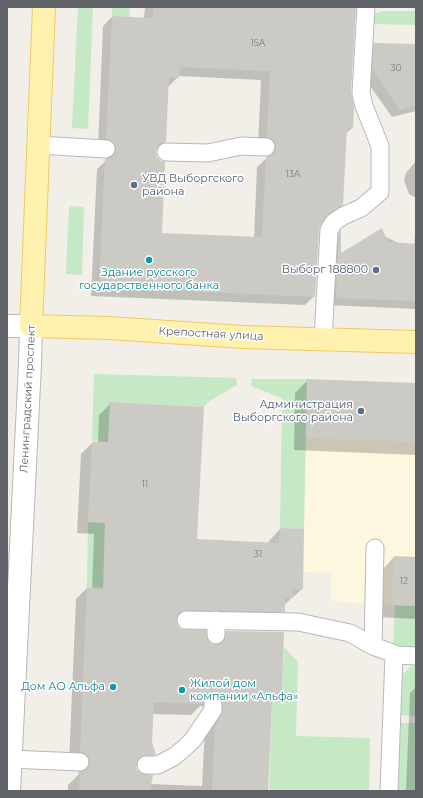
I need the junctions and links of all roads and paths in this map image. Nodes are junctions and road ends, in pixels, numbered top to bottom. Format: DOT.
graph roads {
  1 [pos="44,7"];
  2 [pos="366,7"];
  3 [pos="38,145"];
  4 [pos="266,147"];
  5 [pos="106,149"];
  6 [pos="166,152"];
  7 [pos="7,326"];
  8 [pos="31,326"];
  9 [pos="322,340"];
  10 [pos="416,342"];
  11 [pos="375,548"];
  12 [pos="14,555"];
  13 [pos="186,620"];
  14 [pos="373,646"];
  15 [pos="394,655"];
  16 [pos="416,656"];
  17 [pos="213,705"];
  18 [pos="10,759"];
  19 [pos="80,762"];
  20 [pos="146,765"];
  21 [pos="9,791"];
  22 [pos="389,791"];
  1 -- 3 [label="main road, Ленинградский проспект"];
  2 -- 9 [label="lane"];
  3 -- 5 [label="lane"];
  3 -- 8 [label="main road, Ленинградский проспект"];
  4 -- 6 [label="lane"];
  7 -- 8 [label="street, Крепостная улица"];
  8 -- 9 [label="main road, Крепостная улица"];
  8 -- 12 [label="street, Ленинградский проспект"];
  9 -- 10 [label="main road, Крепостная улица"];
  11 -- 14 [label="lane"];
  12 -- 18 [label="street, Ленинградский проспект"];
  13 -- 14 [label="lane"];
  14 -- 15 [label="lane"];
  15 -- 16 [label="lane"];
  15 -- 22 [label="lane"];
  17 -- 20 [label="lane"];
  18 -- 19 [label="lane"];
  18 -- 21 [label="street, Ленинградский проспект"];
}
